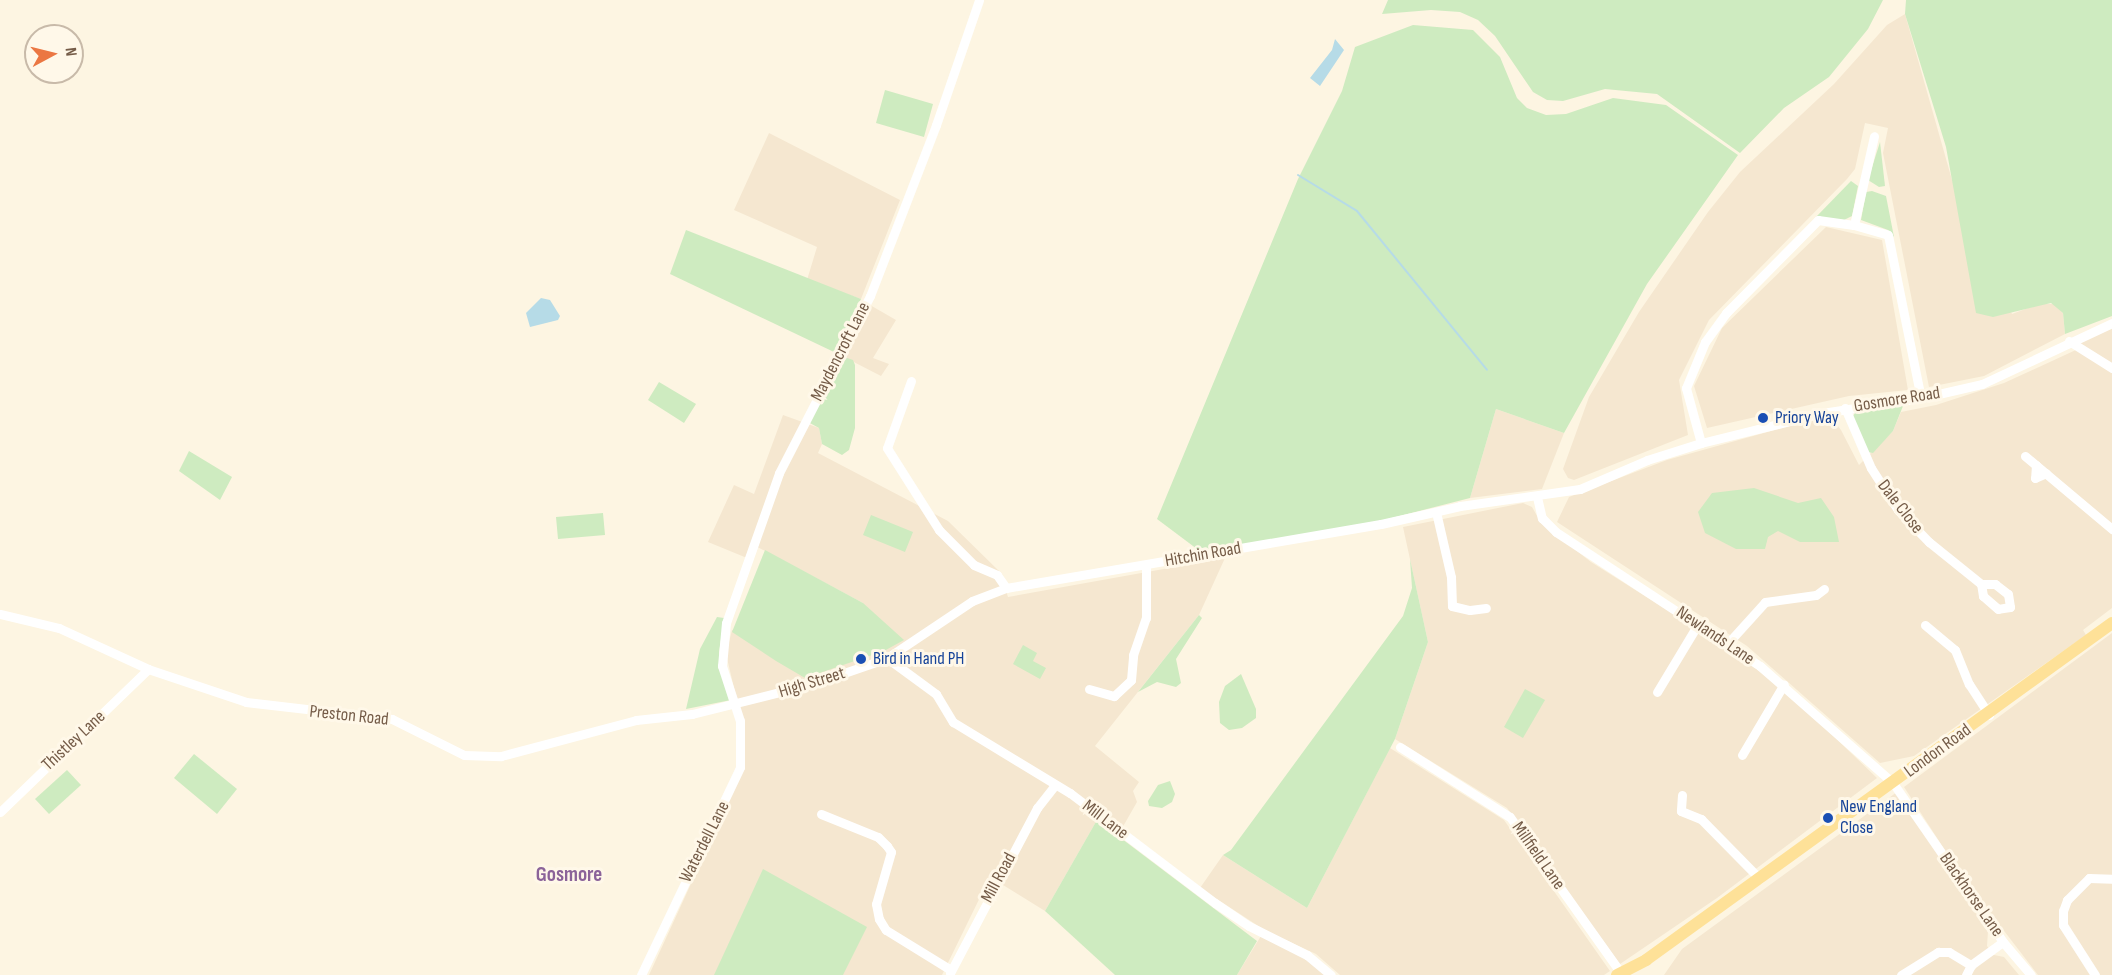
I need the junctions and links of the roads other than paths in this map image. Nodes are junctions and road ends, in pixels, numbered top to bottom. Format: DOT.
graph roads {
  1 [pos="979,0"];
  2 [pos="1874,135"];
  3 [pos="1854,225"];
  4 [pos="2112,323"];
  5 [pos="2069,341"];
  6 [pos="2112,368"];
  7 [pos="910,381"];
  8 [pos="1921,398"];
  9 [pos="1845,408"];
  10 [pos="1701,443"];
  11 [pos="2025,456"];
  12 [pos="1537,497"];
  13 [pos="1436,512"];
  14 [pos="2112,529"];
  15 [pos="1146,565"];
  16 [pos="1981,584"];
  17 [pos="1006,588"];
  18 [pos="1824,589"];
  19 [pos="1486,608"];
  20 [pos="0,614"];
  21 [pos="2112,623"];
  22 [pos="1698,624"];
  23 [pos="1924,625"];
  24 [pos="1728,644"];
  25 [pos="886,658"];
  26 [pos="148,669"];
  27 [pos="1784,684"];
  28 [pos="1089,689"];
  29 [pos="1658,692"];
  30 [pos="736,704"];
  31 [pos="1989,715"];
  32 [pos="1400,747"];
  33 [pos="1742,755"];
  34 [pos="1893,783"];
  35 [pos="1055,784"];
  36 [pos="1682,795"];
  37 [pos="0,812"];
  38 [pos="821,814"];
  39 [pos="1760,879"];
  40 [pos="2112,879"];
  41 [pos="2003,942"];
  42 [pos="1971,965"];
  43 [pos="950,972"];
  44 [pos="1628,973"];
  45 [pos="641,975"];
  46 [pos="1331,975"];
  47 [pos="1901,975"];
  48 [pos="1966,975"];
  49 [pos="2031,975"];
  50 [pos="2095,975"];
  1 -- 30 [label="street, Maydencroft Lane"];
  2 -- 3 [label="street"];
  3 -- 8 [label="street"];
  3 -- 10 [label="street"];
  4 -- 5 [label="street, Gosmore Road"];
  5 -- 6 [label="street"];
  5 -- 8 [label="street, Gosmore Road"];
  7 -- 17 [label="street"];
  8 -- 9 [label="street, Gosmore Road"];
  9 -- 10 [label="street, Gosmore Road"];
  9 -- 16 [label="street, Dale Close"];
  10 -- 12 [label="street, Gosmore Road"];
  11 -- 14 [label="street"];
  12 -- 13 [label="street, Hitchin Road"];
  12 -- 22 [label="street, Newlands Lane"];
  13 -- 15 [label="street, Hitchin Road"];
  13 -- 19 [label="street"];
  15 -- 17 [label="street, Hitchin Road"];
  15 -- 28 [label="street"];
  17 -- 25 [label="street, Hitchin Road"];
  18 -- 24 [label="street"];
  20 -- 26 [label="street, Preston Road"];
  21 -- 31 [label="main road, London Road"];
  22 -- 24 [label="street, Newlands Lane"];
  22 -- 29 [label="street"];
  23 -- 31 [label="street"];
  24 -- 27 [label="street, Newlands Lane"];
  25 -- 30 [label="street, High Street"];
  25 -- 35 [label="street, Mill Lane"];
  26 -- 30 [label="street, Preston Road"];
  26 -- 37 [label="street, Thistley Lane"];
  27 -- 33 [label="street"];
  27 -- 34 [label="street, Newlands Lane"];
  30 -- 45 [label="street, Waterdell Lane"];
  31 -- 34 [label="main road, London Road"];
  32 -- 44 [label="street, Millfield Lane"];
  34 -- 39 [label="main road, London Road"];
  34 -- 41 [label="street, Blackhorse Lane"];
  35 -- 43 [label="street, Mill Road"];
  35 -- 46 [label="street, Mill Lane"];
  36 -- 39 [label="street"];
  38 -- 43 [label="street"];
  39 -- 44 [label="main road, London Road"];
  40 -- 50 [label="street"];
  41 -- 42 [label="street"];
  41 -- 49 [label="street, Blackhorse Lane"];
  42 -- 47 [label="street"];
  42 -- 48 [label="street"];
}
